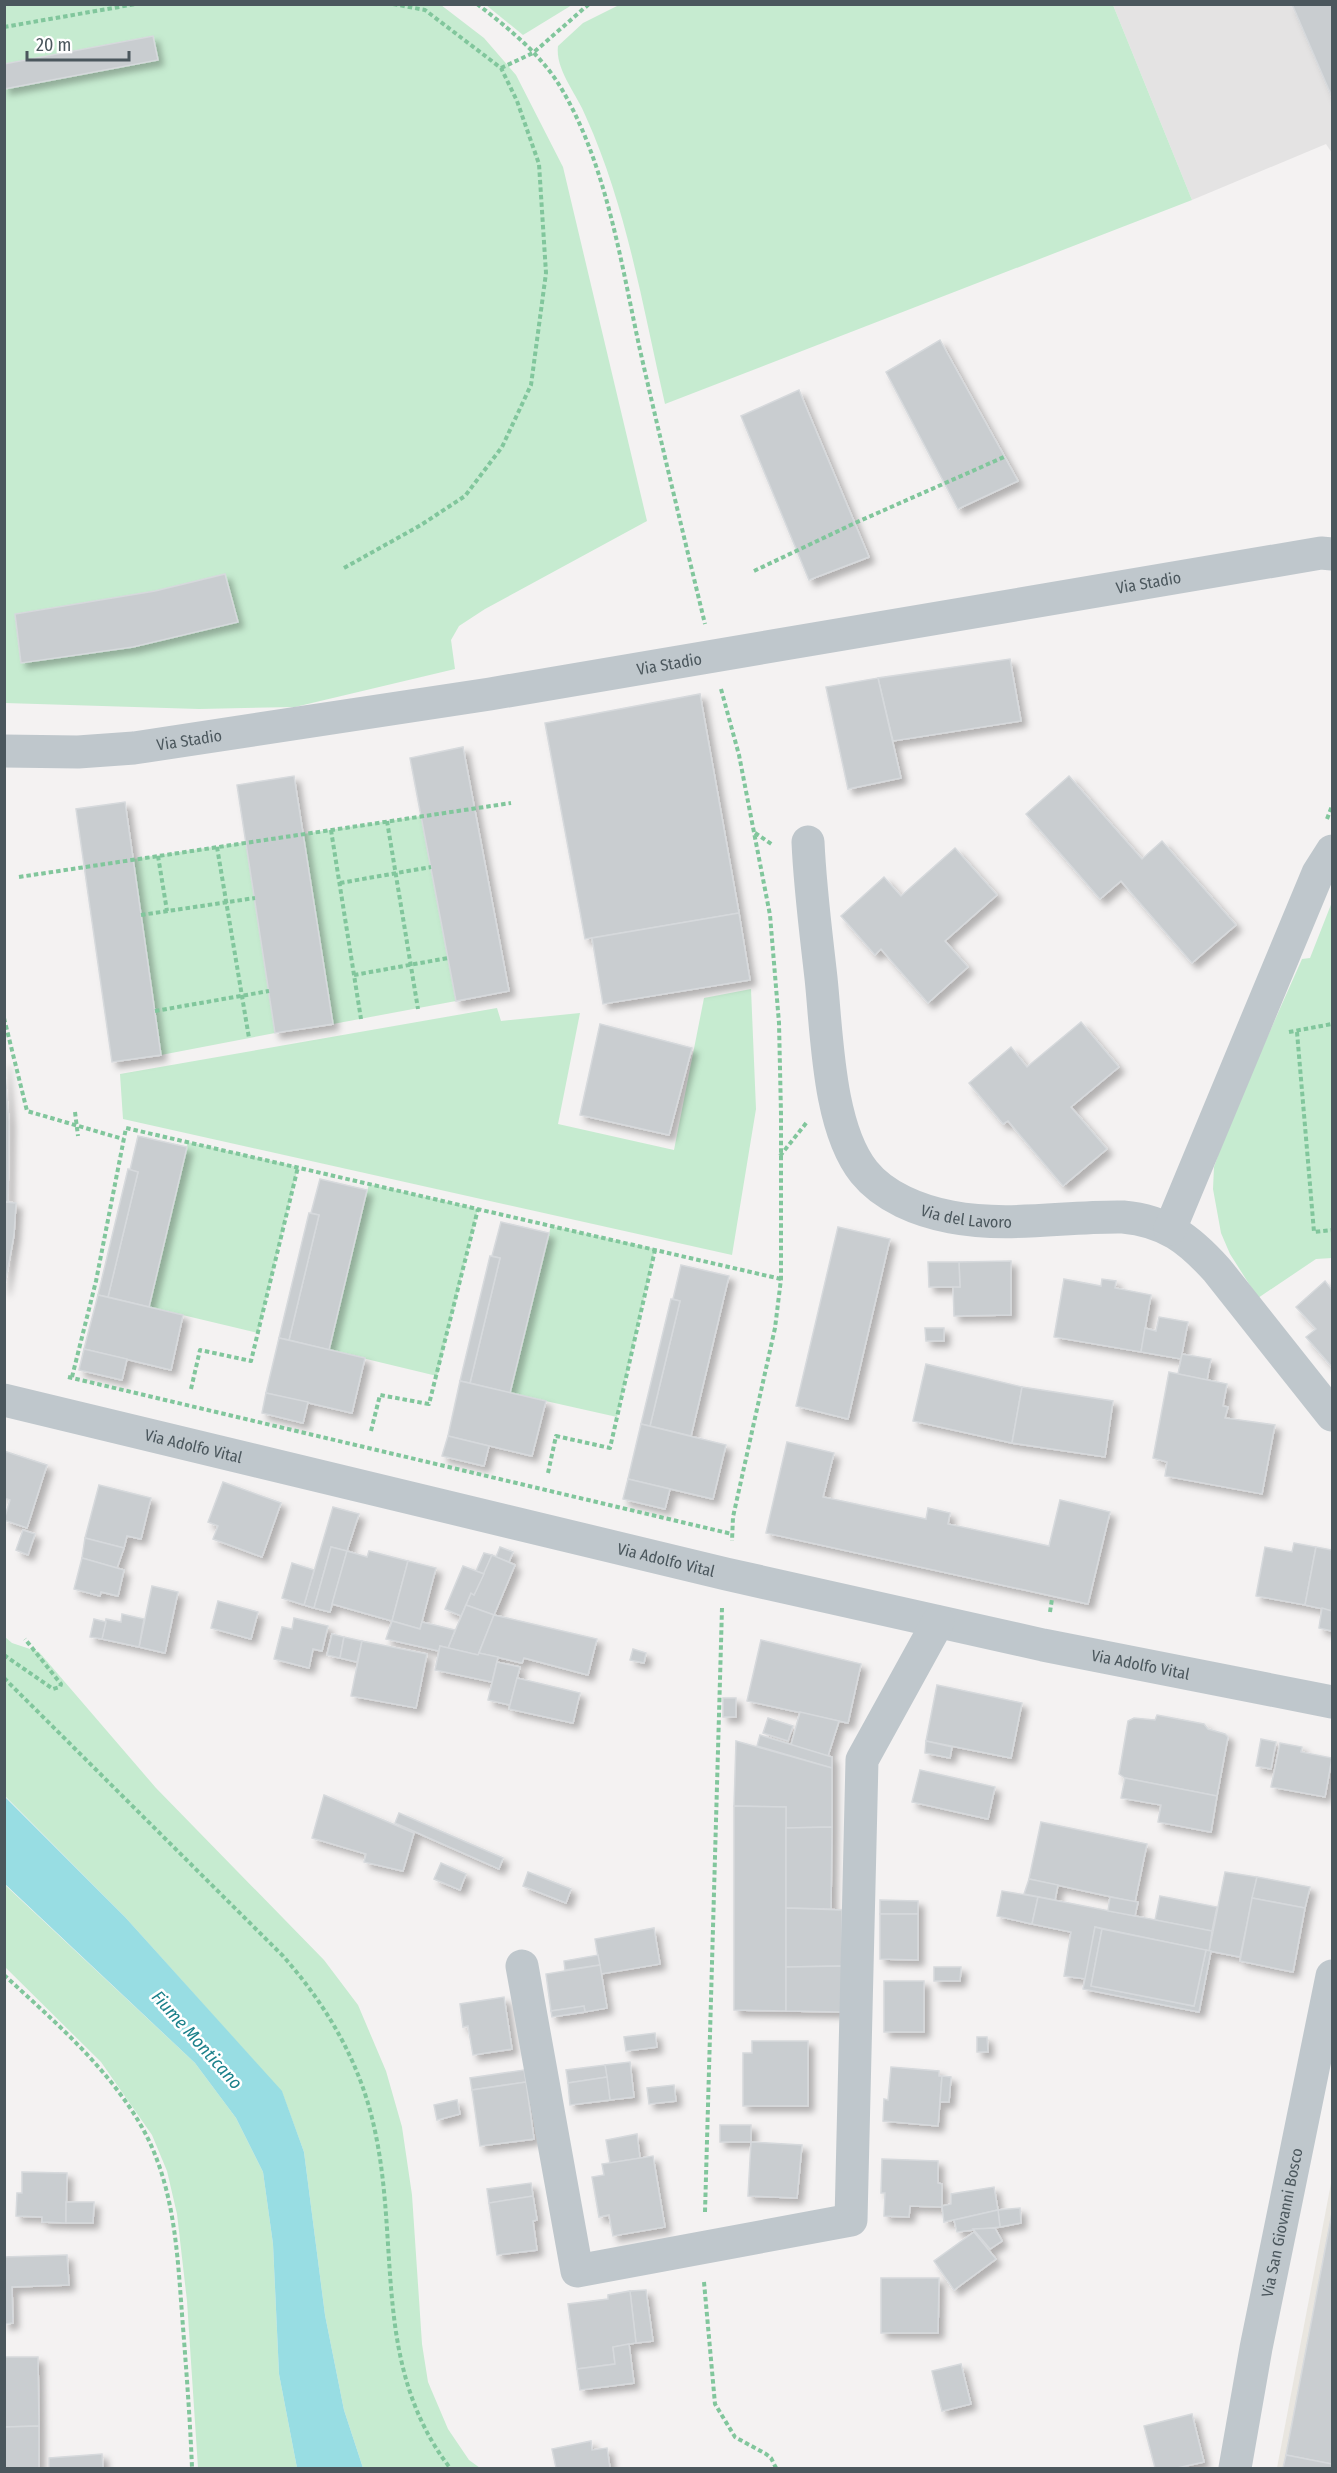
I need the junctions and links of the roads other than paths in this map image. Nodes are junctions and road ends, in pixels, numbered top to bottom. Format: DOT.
graph roads {
  1 [pos="1332,554"];
  2 [pos="4,751"];
  3 [pos="808,842"];
  4 [pos="1332,852"];
  5 [pos="1170,1229"];
  6 [pos="4,1400"];
  7 [pos="1332,1415"];
  8 [pos="938,1622"];
  9 [pos="1332,1702"];
  10 [pos="522,1966"];
  11 [pos="1332,1976"];
  12 [pos="1235,2469"];
  1 -- 2 [label="street, Via Stadio"];
  3 -- 5 [label="street, Via del Lavoro"];
  4 -- 5 [label="street"];
  5 -- 7 [label="street, Via del Lavoro"];
  6 -- 8 [label="street, Via Adolfo Vital"];
  8 -- 9 [label="street, Via Adolfo Vital"];
  8 -- 10 [label="street"];
  11 -- 12 [label="street, Via San Giovanni Bosco"];
}
